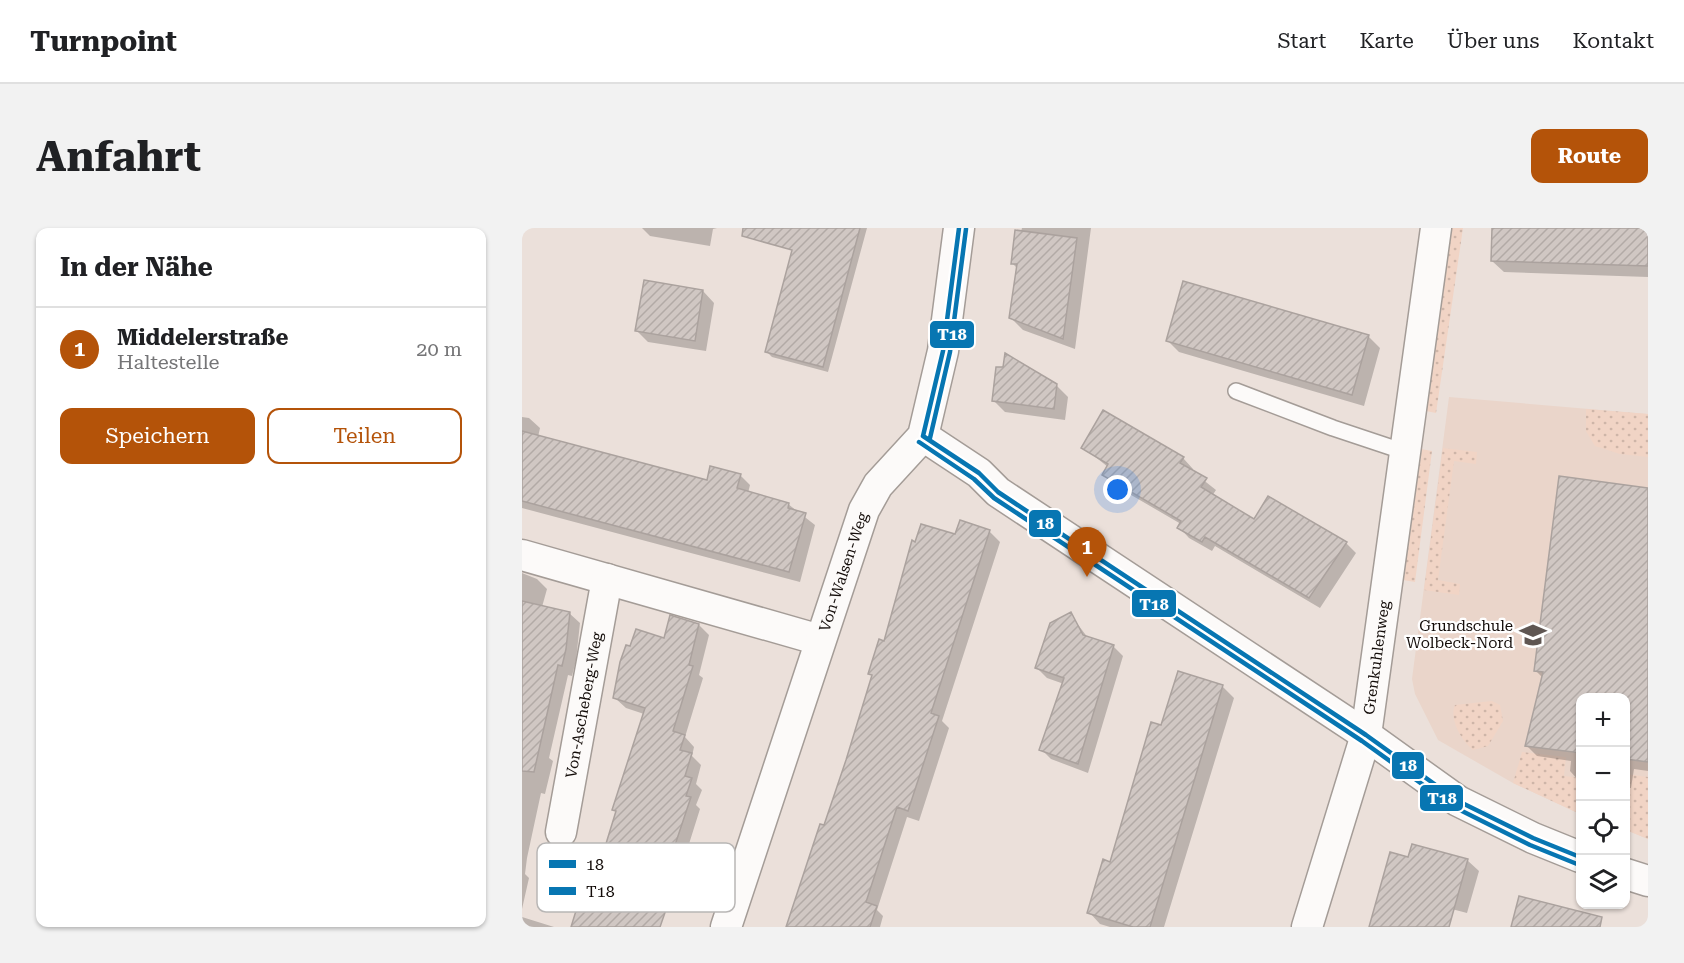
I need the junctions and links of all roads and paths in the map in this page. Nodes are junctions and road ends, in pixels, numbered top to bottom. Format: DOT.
graph roads {
  1 [pos="959,228"];
  2 [pos="1436,228"];
  3 [pos="1236,391"];
  4 [pos="923,436"];
  5 [pos="1405,452"];
  6 [pos="522,555"];
  7 [pos="607,579"];
  8 [pos="820,640"];
  9 [pos="1366,735"];
  10 [pos="561,832"];
  11 [pos="1578,855"];
  12 [pos="1630,875"];
  13 [pos="1648,881"];
  14 [pos="735,900"];
  15 [pos="731,912"];
  16 [pos="726,927"];
  17 [pos="1307,927"];
  1 -- 4 [label="street, Von-Walsen-Weg"];
  2 -- 5 [label="street, Grenkuhlenweg"];
  3 -- 5 [label="lane"];
  4 -- 8 [label="street, Von-Walsen-Weg"];
  4 -- 9 [label="street"];
  5 -- 9 [label="street, Grenkuhlenweg"];
  6 -- 7 [label="street"];
  7 -- 8 [label="street"];
  7 -- 10 [label="street, Von-Ascheberg-Weg"];
  8 -- 14 [label="street, Von-Walsen-Weg"];
  9 -- 11 [label="street"];
  9 -- 17 [label="street, Grenkuhlenweg"];
  12 -- 13 [label="street"];
  15 -- 16 [label="street, Von-Walsen-Weg"];
}
